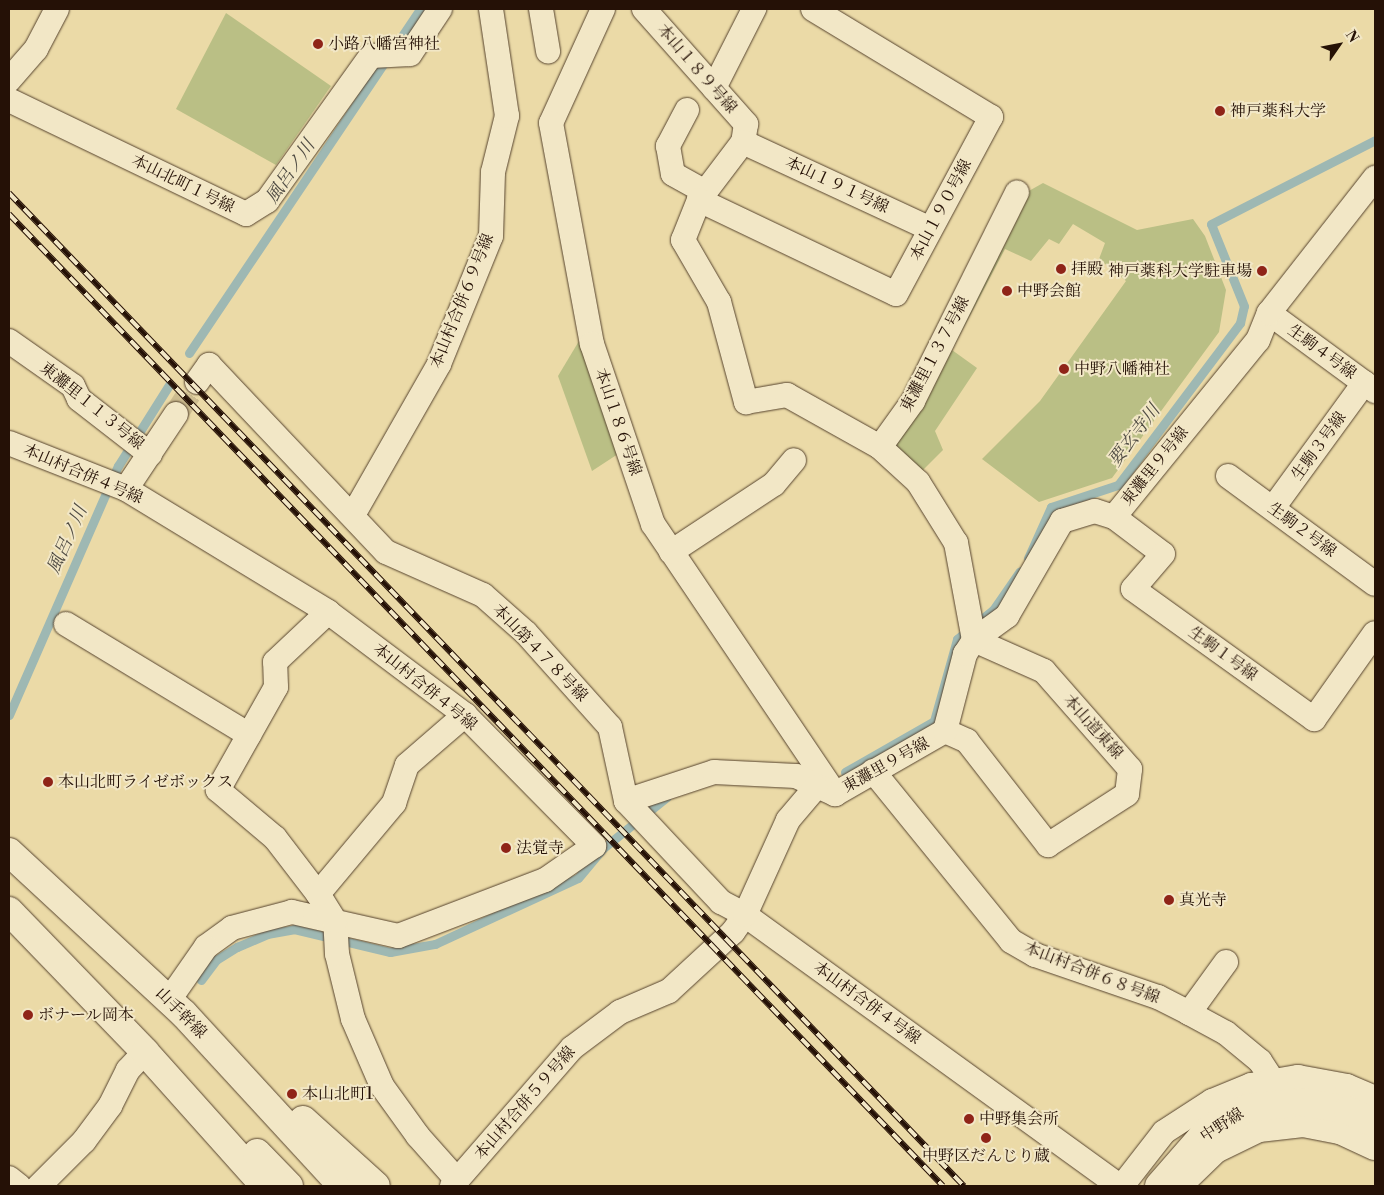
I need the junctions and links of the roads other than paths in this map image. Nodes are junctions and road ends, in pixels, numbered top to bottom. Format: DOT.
graph roads {
  1 [pos="57,9"];
  2 [pos="440,9"];
  3 [pos="491,9"];
  4 [pos="541,9"];
  5 [pos="603,9"];
  6 [pos="644,9"];
  7 [pos="754,9"];
  8 [pos="813,9"];
  9 [pos="548,51"];
  10 [pos="9,80"];
  11 [pos="714,88"];
  12 [pos="9,100"];
  13 [pos="687,110"];
  14 [pos="743,142"];
  15 [pos="1374,183"];
  16 [pos="1017,192"];
  17 [pos="702,196"];
  18 [pos="930,229"];
  19 [pos="1269,313"];
  20 [pos="9,340"];
  21 [pos="197,382"];
  22 [pos="1370,387"];
  23 [pos="176,414"];
  24 [pos="9,443"];
  25 [pos="880,448"];
  26 [pos="149,453"];
  27 [pos="794,460"];
  28 [pos="1228,476"];
  29 [pos="125,489"];
  30 [pos="1273,508"];
  31 [pos="353,515"];
  32 [pos="1114,517"];
  33 [pos="671,552"];
  34 [pos="1375,584"];
  35 [pos="328,612"];
  36 [pos="66,624"];
  37 [pos="971,630"];
  38 [pos="1375,633"];
  39 [pos="465,715"];
  40 [pos="946,731"];
  41 [pos="249,735"];
  42 [pos="873,771"];
  43 [pos="825,790"];
  44 [pos="628,803"];
  45 [pos="9,852"];
  46 [pos="318,894"];
  47 [pos="9,910"];
  48 [pos="746,915"];
  49 [pos="335,920"];
  50 [pos="1226,962"];
  51 [pos="177,1007"];
  52 [pos="1189,1013"];
  53 [pos="145,1052"];
  54 [pos="1274,1093"];
  55 [pos="1375,1098"];
  56 [pos="1375,1124"];
  57 [pos="1375,1148"];
  58 [pos="9,1178"];
  59 [pos="455,1183"];
  60 [pos="19,1186"];
  61 [pos="39,1186"];
  62 [pos="265,1186"];
  63 [pos="289,1186"];
  64 [pos="342,1186"];
  65 [pos="376,1186"];
  66 [pos="1121,1186"];
  67 [pos="1159,1186"];
  68 [pos="1180,1186"];
  1 -- 10 [label="street"];
  2 -- 12 [label="street, 本山北町１号線"];
  3 -- 31 [label="street, 本山村合併６９号線"];
  4 -- 9 [label="street"];
  5 -- 33 [label="street, 本山１８６号線"];
  6 -- 11 [label="street, 本山１８９号線"];
  7 -- 11 [label="street"];
  8 -- 18 [label="street, 本山１９０号線"];
  11 -- 14 [label="street, 本山１８９号線"];
  13 -- 17 [label="street"];
  14 -- 17 [label="street"];
  14 -- 18 [label="street, 本山１９１号線"];
  15 -- 19 [label="street, 東灘里９号線"];
  16 -- 25 [label="street, 東灘里１３７号線"];
  17 -- 18 [label="street, 本山１９０号線"];
  17 -- 25 [label="street"];
  19 -- 22 [label="street, 生駒４号線"];
  19 -- 32 [label="street, 東灘里９号線"];
  20 -- 26 [label="street, 東灘里１１３号線"];
  21 -- 31 [label="street, 本山第４７８号線"];
  22 -- 30 [label="street, 生駒３号線"];
  23 -- 26 [label="street"];
  24 -- 29 [label="street, 本山村合併４号線"];
  25 -- 37 [label="street"];
  26 -- 29 [label="street"];
  27 -- 33 [label="street"];
  28 -- 30 [label="street, 生駒２号線"];
  29 -- 35 [label="street, 本山村合併４号線"];
  30 -- 34 [label="street, 生駒２号線"];
  31 -- 44 [label="street, 本山第４７８号線"];
  32 -- 37 [label="street, 東灘里９号線"];
  32 -- 38 [label="street, 生駒１号線"];
  33 -- 43 [label="street, 本山１８６号線"];
  35 -- 39 [label="street, 本山村合併４号線"];
  35 -- 41 [label="street"];
  36 -- 41 [label="street"];
  37 -- 40 [label="street, 東灘里９号線"];
  37 -- 40 [label="street, 本山道東線"];
  39 -- 46 [label="street"];
  39 -- 49 [label="street, 本山村合併４号線"];
  40 -- 42 [label="street, 東灘里９号線"];
  41 -- 46 [label="street"];
  42 -- 43 [label="street, 東灘里９号線"];
  42 -- 52 [label="street, 本山村合併６８号線"];
  43 -- 44 [label="street"];
  43 -- 48 [label="street, 本山村合併５９号線"];
  44 -- 48 [label="street, 本山村合併４号線"];
  45 -- 51 [label="street, 山手幹線"];
  46 -- 49 [label="street"];
  47 -- 53 [label="street"];
  48 -- 59 [label="street, 本山村合併５９号線"];
  48 -- 66 [label="street, 本山村合併４号線"];
  49 -- 51 [label="street"];
  49 -- 59 [label="street"];
  50 -- 52 [label="street"];
  51 -- 64 [label="street, 山手幹線"];
  51 -- 65 [label="street"];
  52 -- 54 [label="street, 本山村合併６８号線"];
  53 -- 61 [label="street"];
  53 -- 62 [label="street"];
  53 -- 63 [label="street"];
  54 -- 55 [label="street"];
  54 -- 56 [label="street, 中野線"];
  54 -- 66 [label="street"];
  54 -- 67 [label="street, 中野線"];
  57 -- 68 [label="street"];
  58 -- 60 [label="street"];
}
